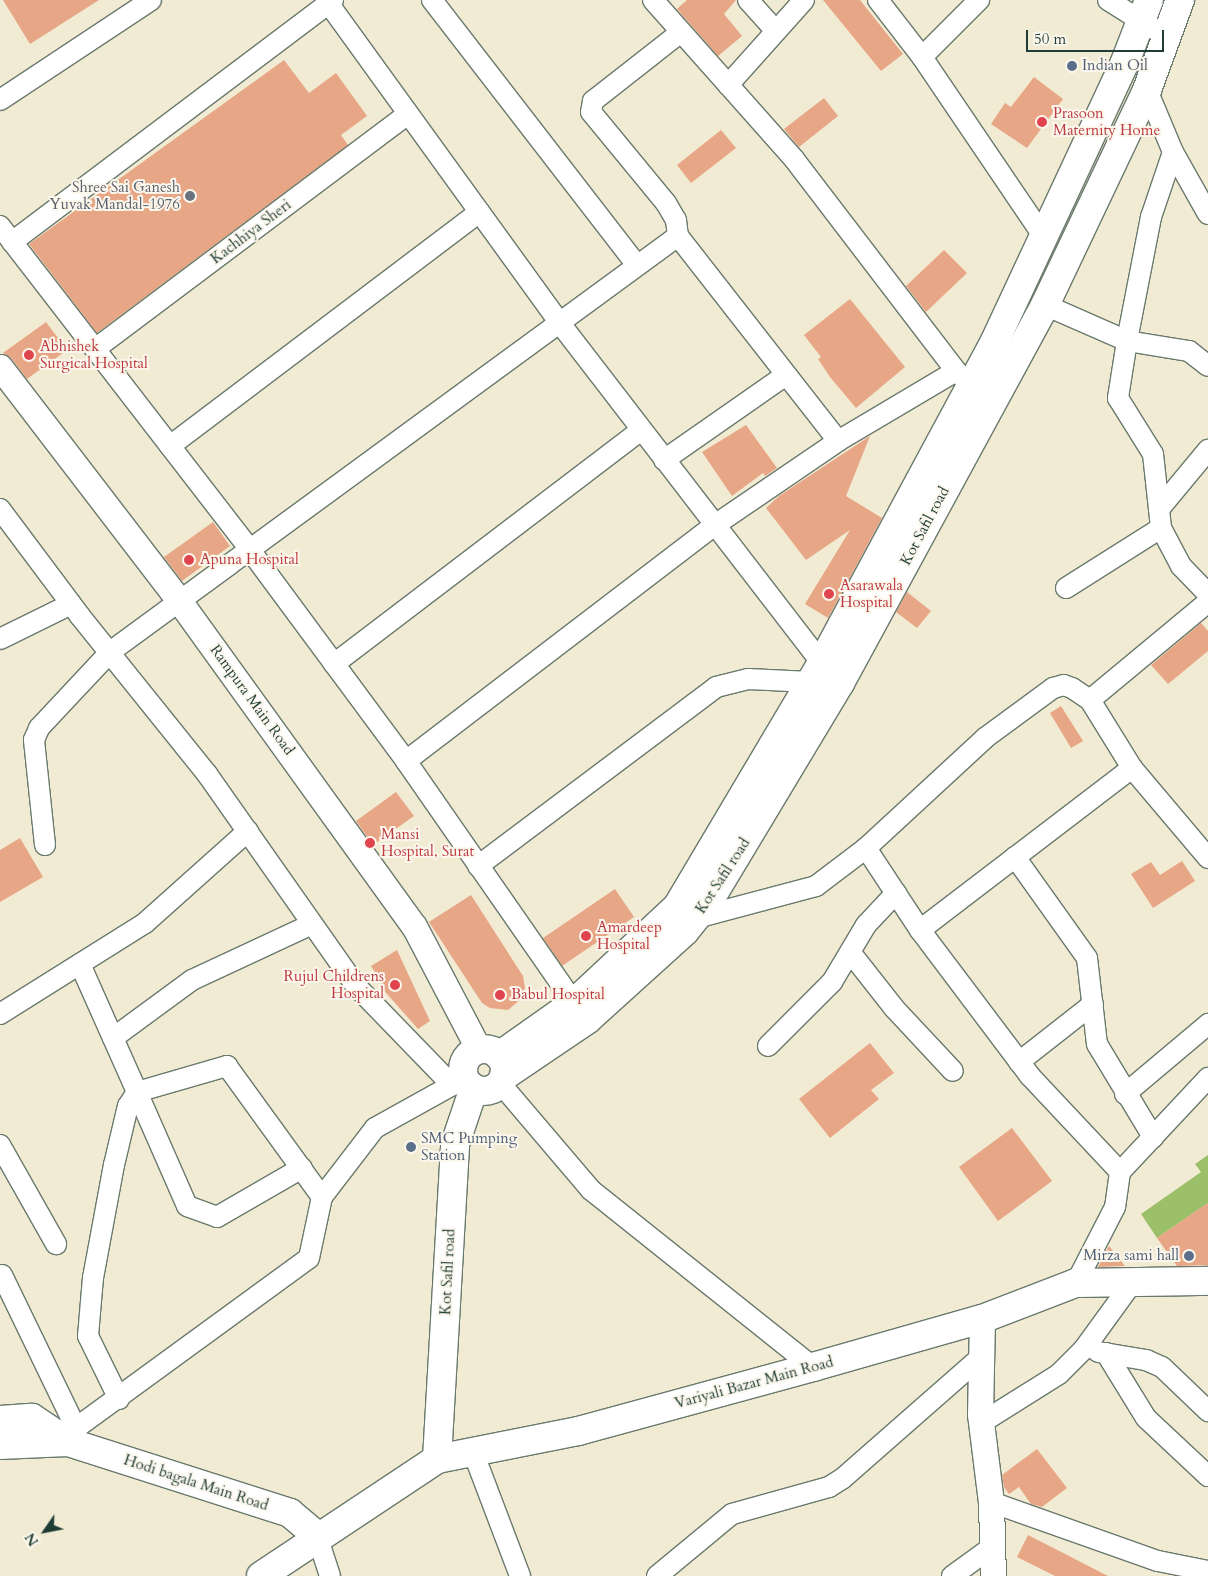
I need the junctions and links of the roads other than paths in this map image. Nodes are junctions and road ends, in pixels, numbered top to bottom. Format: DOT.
graph roads {
  1 [pos="432,0"];
  2 [pos="653,0"];
  3 [pos="748,0"];
  4 [pos="804,0"];
  5 [pos="878,0"];
  6 [pos="979,0"];
  7 [pos="1108,0"];
  8 [pos="1180,0"];
  9 [pos="329,1"];
  10 [pos="138,4"];
  11 [pos="1145,10"];
  12 [pos="775,30"];
  13 [pos="682,32"];
  14 [pos="1167,37"];
  15 [pos="922,57"];
  16 [pos="728,85"];
  17 [pos="1147,90"];
  18 [pos="0,100"];
  19 [pos="407,115"];
  20 [pos="1173,152"];
  21 [pos="479,212"];
  22 [pos="1208,214"];
  23 [pos="0,226"];
  24 [pos="678,236"];
  25 [pos="1044,237"];
  26 [pos="12,242"];
  27 [pos="636,265"];
  28 [pos="1045,305"];
  29 [pos="558,322"];
  30 [pos="1127,341"];
  31 [pos="95,349"];
  32 [pos="1208,366"];
  33 [pos="0,367"];
  34 [pos="786,375"];
  35 [pos="963,378"];
  36 [pos="991,404"];
  37 [pos="641,430"];
  38 [pos="838,441"];
  39 [pos="170,446"];
  40 [pos="1208,450"];
  41 [pos="664,460"];
  42 [pos="0,509"];
  43 [pos="1160,519"];
  44 [pos="715,525"];
  45 [pos="250,550"];
  46 [pos="1066,588"];
  47 [pos="1208,594"];
  48 [pos="180,602"];
  49 [pos="1208,602"];
  50 [pos="71,604"];
  51 [pos="0,640"];
  52 [pos="110,652"];
  53 [pos="334,664"];
  54 [pos="824,677"];
  55 [pos="1090,700"];
  56 [pos="406,761"];
  57 [pos="1132,768"];
  58 [pos="248,831"];
  59 [pos="45,845"];
  60 [pos="866,848"];
  61 [pos="1015,857"];
  62 [pos="1208,858"];
  63 [pos="478,866"];
  64 [pos="896,893"];
  65 [pos="696,918"];
  66 [pos="312,924"];
  67 [pos="920,930"];
  68 [pos="850,952"];
  69 [pos="80,964"];
  70 [pos="574,1003"];
  71 [pos="1093,1004"];
  72 [pos="0,1014"];
  73 [pos="1208,1024"];
  74 [pos="113,1038"];
  75 [pos="768,1046"];
  76 [pos="1019,1062"];
  77 [pos="496,1066"];
  78 [pos="953,1070"];
  79 [pos="1208,1078"];
  80 [pos="464,1084"];
  81 [pos="137,1092"];
  82 [pos="1125,1094"];
  83 [pos="1153,1137"];
  84 [pos="0,1145"];
  85 [pos="302,1168"];
  86 [pos="1120,1172"];
  87 [pos="322,1197"];
  88 [pos="56,1244"];
  89 [pos="2,1275"];
  90 [pos="1208,1281"];
  91 [pos="1076,1283"];
  92 [pos="1132,1283"];
  93 [pos="982,1319"];
  94 [pos="1084,1349"];
  95 [pos="1106,1353"];
  96 [pos="981,1356"];
  97 [pos="813,1367"];
  98 [pos="119,1399"];
  99 [pos="1208,1411"];
  100 [pos="0,1420"];
  101 [pos="981,1423"];
  102 [pos="72,1435"];
  103 [pos="0,1445"];
  104 [pos="473,1452"];
  105 [pos="437,1459"];
  106 [pos="1208,1476"];
  107 [pos="990,1502"];
  108 [pos="317,1536"];
  109 [pos="991,1548"];
  110 [pos="1208,1571"];
  111 [pos="261,1576"];
  112 [pos="330,1576"];
  113 [pos="520,1576"];
  114 [pos="656,1576"];
  115 [pos="952,1576"];
  116 [pos="993,1576"];
  1 -- 27 [label="street"];
  2 -- 13 [label="street"];
  3 -- 12 [label="street"];
  4 -- 12 [label="street"];
  5 -- 15 [label="street"];
  6 -- 15 [label="street"];
  7 -- 11 [label="street"];
  8 -- 14 [label="main road, Kot Safil road"];
  9 -- 19 [label="street"];
  9 -- 26 [label="street"];
  10 -- 18 [label="street"];
  11 -- 14 [label="street"];
  11 -- 25 [label="main road, Kot Safil road"];
  12 -- 16 [label="street"];
  13 -- 16 [label="street"];
  13 -- 24 [label="street"];
  14 -- 17 [label="main road, Kot Safil road"];
  15 -- 25 [label="street"];
  16 -- 35 [label="street"];
  17 -- 20 [label="street"];
  17 -- 28 [label="main road, Kot Safil road"];
  19 -- 21 [label="street"];
  19 -- 31 [label="street, Kachhiya Sheri"];
  20 -- 22 [label="street"];
  20 -- 30 [label="street"];
  21 -- 29 [label="street"];
  21 -- 39 [label="street"];
  23 -- 26 [label="street"];
  24 -- 27 [label="street"];
  24 -- 34 [label="street"];
  25 -- 35 [label="main road, Kot Safil road"];
  26 -- 31 [label="street"];
  27 -- 29 [label="street"];
  28 -- 30 [label="street"];
  28 -- 36 [label="main road, Kot Safil road"];
  29 -- 37 [label="street"];
  29 -- 45 [label="street"];
  30 -- 32 [label="street"];
  30 -- 43 [label="street"];
  31 -- 39 [label="street"];
  33 -- 48 [label="street, Rampura Main Road"];
  34 -- 38 [label="street"];
  34 -- 41 [label="street"];
  35 -- 36 [label="street"];
  35 -- 38 [label="street"];
  35 -- 54 [label="main road, Kot Safil road"];
  36 -- 54 [label="main road, Kot Safil road"];
  37 -- 41 [label="street"];
  37 -- 53 [label="street"];
  38 -- 44 [label="street"];
  39 -- 45 [label="street"];
  40 -- 43 [label="street"];
  41 -- 44 [label="street"];
  42 -- 50 [label="street"];
  43 -- 46 [label="street"];
  43 -- 47 [label="street"];
  44 -- 54 [label="street"];
  44 -- 56 [label="street"];
  45 -- 48 [label="street"];
  45 -- 53 [label="street"];
  48 -- 52 [label="street"];
  48 -- 77 [label="street, Rampura Main Road"];
  49 -- 55 [label="street"];
  50 -- 51 [label="street"];
  50 -- 52 [label="street"];
  52 -- 58 [label="street"];
  52 -- 59 [label="street"];
  53 -- 56 [label="street"];
  54 -- 63 [label="street"];
  54 -- 65 [label="main road, Kot Safil road"];
  54 -- 70 [label="main road, Kot Safil road"];
  55 -- 57 [label="street"];
  55 -- 60 [label="street"];
  56 -- 63 [label="street"];
  57 -- 61 [label="street"];
  57 -- 62 [label="street"];
  58 -- 66 [label="street"];
  58 -- 69 [label="street"];
  60 -- 64 [label="street"];
  60 -- 65 [label="street"];
  61 -- 67 [label="street"];
  61 -- 71 [label="street"];
  63 -- 70 [label="street"];
  64 -- 67 [label="street"];
  64 -- 68 [label="street"];
  65 -- 77 [label="main road, Kot Safil road"];
  66 -- 74 [label="street"];
  66 -- 80 [label="street"];
  67 -- 76 [label="street"];
  68 -- 75 [label="street"];
  68 -- 78 [label="street"];
  69 -- 72 [label="street"];
  69 -- 74 [label="street"];
  70 -- 77 [label="main road, Kot Safil road"];
  71 -- 76 [label="street"];
  71 -- 82 [label="street"];
  73 -- 82 [label="street"];
  74 -- 81 [label="street"];
  76 -- 86 [label="street"];
  77 -- 80 [label="main road"];
  77 -- 80 [label="main road, Kot Safil road"];
  77 -- 97 [label="street"];
  79 -- 83 [label="street"];
  80 -- 87 [label="street"];
  80 -- 105 [label="main road, Kot Safil road"];
  81 -- 85 [label="street"];
  81 -- 85 [label="street"];
  81 -- 98 [label="street"];
  82 -- 83 [label="street"];
  83 -- 86 [label="street"];
  84 -- 88 [label="street"];
  85 -- 87 [label="street"];
  86 -- 91 [label="street"];
  87 -- 98 [label="street"];
  89 -- 102 [label="street"];
  90 -- 92 [label="main road, Variyali Bazar Main Road"];
  91 -- 92 [label="main road, Variyali Bazar Main Road"];
  91 -- 93 [label="main road, Variyali Bazar Main Road"];
  92 -- 94 [label="street"];
  93 -- 96 [label="street"];
  93 -- 97 [label="main road, Variyali Bazar Main Road"];
  94 -- 95 [label="street"];
  94 -- 101 [label="street"];
  95 -- 99 [label="street"];
  95 -- 106 [label="street"];
  96 -- 101 [label="street"];
  96 -- 114 [label="street"];
  97 -- 104 [label="main road, Variyali Bazar Main Road"];
  98 -- 102 [label="street"];
  100 -- 102 [label="main road, Hodi bagala Main Road"];
  101 -- 107 [label="street"];
  102 -- 103 [label="main road, Hodi bagala Main Road"];
  102 -- 108 [label="main road, Hodi bagala Main Road"];
  104 -- 105 [label="main road, Variyali Bazar Main Road"];
  104 -- 113 [label="street"];
  105 -- 108 [label="main road, Variyali Bazar Main Road"];
  107 -- 109 [label="street"];
  107 -- 110 [label="street"];
  108 -- 111 [label="main road, Variyali Bazar Main Road"];
  108 -- 112 [label="street"];
  109 -- 115 [label="street"];
  109 -- 116 [label="street"];
}
